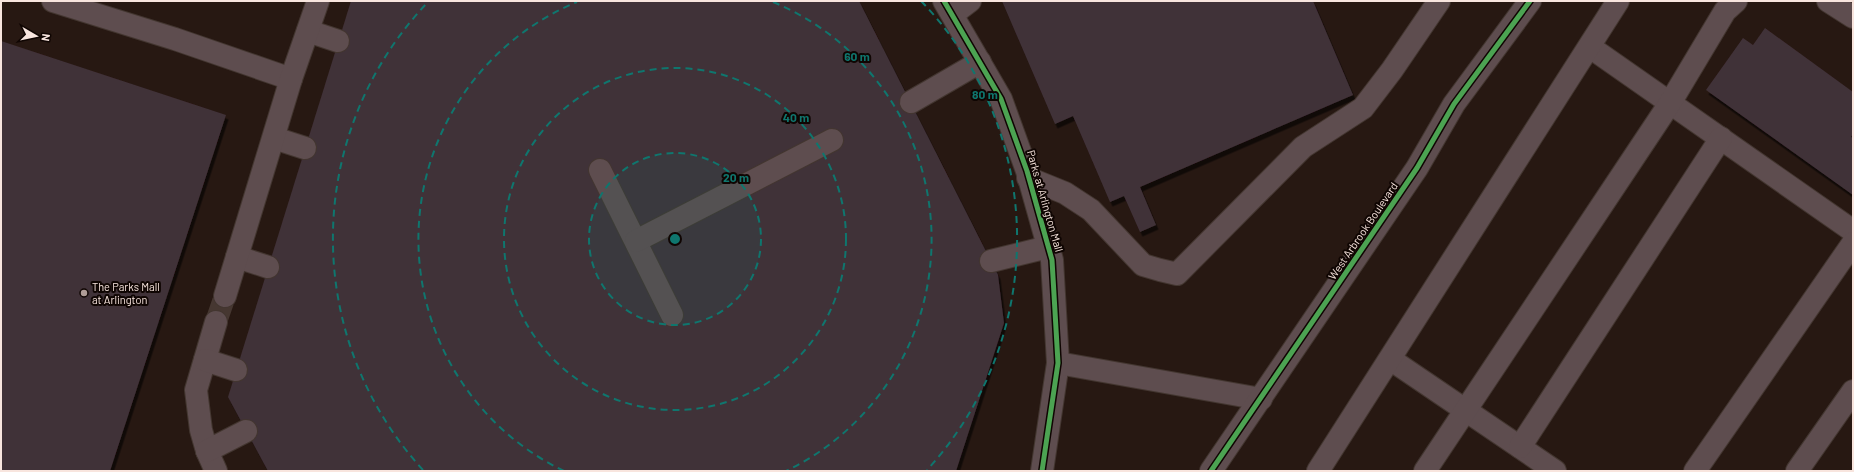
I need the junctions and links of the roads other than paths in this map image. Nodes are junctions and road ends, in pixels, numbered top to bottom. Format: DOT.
graph roads {
  1 [pos="53,1"];
  2 [pos="318,1"];
  3 [pos="970,1"];
  4 [pos="1439,1"];
  5 [pos="1530,1"];
  6 [pos="1618,1"];
  7 [pos="1736,1"];
  8 [pos="1828,1"];
  9 [pos="948,8"];
  10 [pos="1853,17"];
  11 [pos="308,31"];
  12 [pos="338,41"];
  13 [pos="1590,47"];
  14 [pos="980,62"];
  15 [pos="291,79"];
  16 [pos="911,102"];
  17 [pos="1670,103"];
  18 [pos="274,138"];
  19 [pos="1721,138"];
  20 [pos="832,140"];
  21 [pos="305,148"];
  22 [pos="600,170"];
  23 [pos="1028,178"];
  24 [pos="1853,231"];
  25 [pos="636,241"];
  26 [pos="1853,243"];
  27 [pos="1048,247"];
  28 [pos="237,258"];
  29 [pos="991,261"];
  30 [pos="268,267"];
  31 [pos="225,296"];
  32 [pos="672,315"];
  33 [pos="216,322"];
  34 [pos="1390,359"];
  35 [pos="205,360"];
  36 [pos="1058,363"];
  37 [pos="236,370"];
  38 [pos="1853,391"];
  39 [pos="1260,399"];
  40 [pos="1465,410"];
  41 [pos="246,431"];
  42 [pos="1520,447"];
  43 [pos="207,451"];
  44 [pos="216,471"];
  45 [pos="1042,471"];
  46 [pos="1211,471"];
  47 [pos="1318,471"];
  48 [pos="1425,471"];
  49 [pos="1555,471"];
  50 [pos="1695,471"];
  51 [pos="1797,471"];
  1 -- 15 [label="street"];
  2 -- 11 [label="street"];
  3 -- 9 [label="street"];
  4 -- 23 [label="street"];
  5 -- 39 [label="street, West Arbrook Boulevard"];
  6 -- 13 [label="street"];
  7 -- 17 [label="street"];
  8 -- 10 [label="street"];
  9 -- 14 [label="street, Parks at Arlington Mall"];
  11 -- 12 [label="street"];
  11 -- 15 [label="street"];
  13 -- 17 [label="street"];
  13 -- 34 [label="street"];
  14 -- 16 [label="street"];
  14 -- 23 [label="street, Parks at Arlington Mall"];
  15 -- 18 [label="street"];
  17 -- 19 [label="street"];
  17 -- 40 [label="street"];
  18 -- 21 [label="street"];
  18 -- 28 [label="street"];
  19 -- 24 [label="street"];
  19 -- 42 [label="street"];
  20 -- 25 [label="street"];
  22 -- 25 [label="street"];
  23 -- 27 [label="street, Parks at Arlington Mall"];
  25 -- 32 [label="street"];
  26 -- 50 [label="street"];
  27 -- 29 [label="street"];
  27 -- 36 [label="street, Parks at Arlington Mall"];
  28 -- 30 [label="street"];
  28 -- 31 [label="street"];
  33 -- 35 [label="street"];
  34 -- 40 [label="street"];
  34 -- 47 [label="street"];
  35 -- 37 [label="street"];
  35 -- 43 [label="street"];
  36 -- 39 [label="street"];
  36 -- 45 [label="street, Parks at Arlington Mall"];
  38 -- 51 [label="street"];
  39 -- 46 [label="street, West Arbrook Boulevard"];
  40 -- 42 [label="street"];
  40 -- 48 [label="street"];
  41 -- 43 [label="street"];
  42 -- 49 [label="street"];
  43 -- 44 [label="street"];
}
